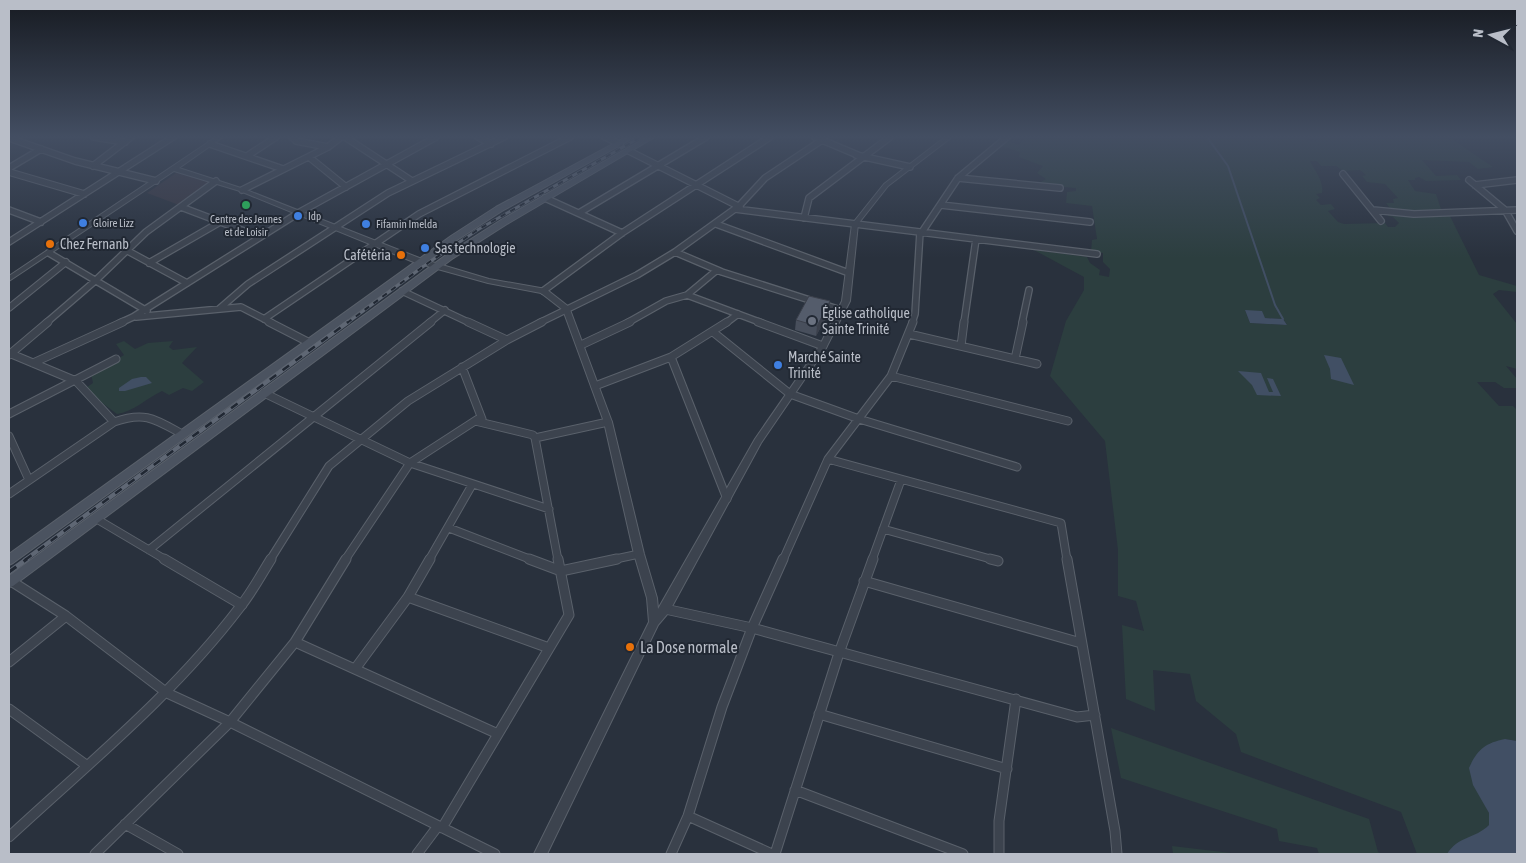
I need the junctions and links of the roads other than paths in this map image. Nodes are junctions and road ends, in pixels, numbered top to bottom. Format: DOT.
graph roads {
  1 [pos="32,177"];
  2 [pos="111,177"];
  3 [pos="141,177"];
  4 [pos="161,177"];
  5 [pos="201,177"];
  6 [pos="267,177"];
  7 [pos="334,177"];
  8 [pos="363,177"];
  9 [pos="405,177"];
  10 [pos="422,177"];
  11 [pos="491,177"];
  12 [pos="558,177"];
  13 [pos="581,177"];
  14 [pos="640,177"];
  15 [pos="681,177"];
  16 [pos="711,177"];
  17 [pos="766,177"];
  18 [pos="836,177"];
  19 [pos="896,177"];
  20 [pos="1346,177"];
  21 [pos="958,178"];
  22 [pos="1469,180"];
  23 [pos="1517,180"];
  24 [pos="156,181"];
  25 [pos="216,182"];
  26 [pos="412,182"];
  27 [pos="1475,185"];
  28 [pos="698,186"];
  29 [pos="346,187"];
  30 [pos="1060,188"];
  31 [pos="242,190"];
  32 [pos="84,194"];
  33 [pos="545,198"];
  34 [pos="941,205"];
  35 [pos="182,207"];
  36 [pos="737,208"];
  37 [pos="9,210"];
  38 [pos="1372,210"];
  39 [pos="1505,210"];
  40 [pos="1517,210"];
  41 [pos="300,212"];
  42 [pos="579,214"];
  43 [pos="804,218"];
  44 [pos="1381,221"];
  45 [pos="41,222"];
  46 [pos="220,222"];
  47 [pos="1090,222"];
  48 [pos="716,224"];
  49 [pos="855,224"];
  50 [pos="334,228"];
  51 [pos="921,232"];
  52 [pos="1517,232"];
  53 [pos="622,233"];
  54 [pos="260,237"];
  55 [pos="976,239"];
  56 [pos="9,242"];
  57 [pos="374,245"];
  58 [pos="126,250"];
  59 [pos="675,252"];
  60 [pos="49,253"];
  61 [pos="1097,254"];
  62 [pos="66,262"];
  63 [pos="419,262"];
  64 [pos="149,263"];
  65 [pos="437,266"];
  66 [pos="716,270"];
  67 [pos="848,273"];
  68 [pos="399,276"];
  69 [pos="9,279"];
  70 [pos="95,280"];
  71 [pos="414,282"];
  72 [pos="187,283"];
  73 [pos="1029,290"];
  74 [pos="402,291"];
  75 [pos="543,291"];
  76 [pos="687,295"];
  77 [pos="9,308"];
  78 [pos="219,309"];
  79 [pos="566,309"];
  80 [pos="145,310"];
  81 [pos="445,310"];
  82 [pos="841,310"];
  83 [pos="738,314"];
  84 [pos="154,316"];
  85 [pos="133,318"];
  86 [pos="264,319"];
  87 [pos="713,332"];
  88 [pos="908,334"];
  89 [pos="507,340"];
  90 [pos="308,342"];
  91 [pos="580,345"];
  92 [pos="823,346"];
  93 [pos="960,346"];
  94 [pos="9,354"];
  95 [pos="671,357"];
  96 [pos="116,359"];
  97 [pos="1015,359"];
  98 [pos="33,363"];
  99 [pos="1037,364"];
  100 [pos="462,368"];
  101 [pos="891,376"];
  102 [pos="76,381"];
  103 [pos="595,386"];
  104 [pos="264,393"];
  105 [pos="790,394"];
  106 [pos="9,414"];
  107 [pos="313,417"];
  108 [pos="859,419"];
  109 [pos="479,420"];
  110 [pos="1068,421"];
  111 [pos="114,422"];
  112 [pos="608,422"];
  113 [pos="182,434"];
  114 [pos="9,436"];
  115 [pos="535,438"];
  116 [pos="362,439"];
  117 [pos="828,459"];
  118 [pos="410,464"];
  119 [pos="1017,466"];
  120 [pos="29,480"];
  121 [pos="901,480"];
  122 [pos="472,484"];
  123 [pos="9,494"];
  124 [pos="727,499"];
  125 [pos="549,508"];
  126 [pos="95,518"];
  127 [pos="449,528"];
  128 [pos="883,528"];
  129 [pos="149,550"];
  130 [pos="639,554"];
  131 [pos="9,560"];
  132 [pos="998,561"];
  133 [pos="560,571"];
  134 [pos="864,581"];
  135 [pos="10,582"];
  136 [pos="408,597"];
  137 [pos="242,605"];
  138 [pos="665,609"];
  139 [pos="66,616"];
  140 [pos="654,622"];
  141 [pos="752,628"];
  142 [pos="294,642"];
  143 [pos="1082,643"];
  144 [pos="550,648"];
  145 [pos="839,654"];
  146 [pos="9,662"];
  147 [pos="355,669"];
  148 [pos="166,693"];
  149 [pos="1016,699"];
  150 [pos="9,709"];
  151 [pos="819,714"];
  152 [pos="1095,715"];
  153 [pos="230,722"];
  154 [pos="498,734"];
  155 [pos="86,765"];
  156 [pos="1007,769"];
  157 [pos="795,790"];
  158 [pos="688,816"];
  159 [pos="125,824"];
  160 [pos="440,827"];
  161 [pos="9,836"];
  162 [pos="95,854"];
  163 [pos="178,854"];
  164 [pos="417,854"];
  165 [pos="495,854"];
  166 [pos="540,854"];
  167 [pos="671,854"];
  168 [pos="774,854"];
  169 [pos="963,854"];
  170 [pos="999,854"];
  171 [pos="1117,854"];
  1 -- 32 [label="street"];
  2 -- 32 [label="street"];
  3 -- 24 [label="street"];
  4 -- 24 [label="street"];
  5 -- 25 [label="street"];
  6 -- 31 [label="street"];
  7 -- 29 [label="street"];
  8 -- 29 [label="street"];
  9 -- 26 [label="street"];
  10 -- 26 [label="street"];
  11 -- 57 [label="street"];
  12 -- 63 [label="main road"];
  13 -- 33 [label="main road"];
  14 -- 42 [label="street"];
  15 -- 28 [label="street"];
  16 -- 28 [label="street"];
  17 -- 36 [label="street"];
  18 -- 43 [label="street"];
  19 -- 49 [label="street"];
  20 -- 38 [label="street"];
  21 -- 30 [label="street"];
  21 -- 34 [label="street"];
  22 -- 27 [label="street"];
  23 -- 27 [label="street"];
  24 -- 60 [label="street"];
  25 -- 31 [label="street"];
  25 -- 35 [label="street"];
  26 -- 50 [label="street"];
  27 -- 39 [label="street"];
  28 -- 36 [label="street"];
  28 -- 53 [label="street"];
  29 -- 41 [label="street"];
  31 -- 41 [label="street"];
  32 -- 45 [label="street"];
  33 -- 42 [label="street"];
  33 -- 65 [label="main road"];
  34 -- 47 [label="street"];
  34 -- 51 [label="street"];
  35 -- 46 [label="street"];
  35 -- 58 [label="street"];
  36 -- 43 [label="street"];
  36 -- 48 [label="street"];
  37 -- 45 [label="street"];
  38 -- 39 [label="street"];
  38 -- 44 [label="street"];
  39 -- 40 [label="street"];
  39 -- 52 [label="street"];
  41 -- 50 [label="street"];
  41 -- 54 [label="street"];
  42 -- 53 [label="street"];
  43 -- 49 [label="street"];
  45 -- 56 [label="street"];
  46 -- 54 [label="street"];
  46 -- 64 [label="street"];
  48 -- 59 [label="street"];
  48 -- 67 [label="street"];
  49 -- 51 [label="street"];
  49 -- 67 [label="street"];
  50 -- 57 [label="street"];
  50 -- 78 [label="street"];
  51 -- 55 [label="street"];
  51 -- 88 [label="street"];
  53 -- 75 [label="street"];
  54 -- 72 [label="street"];
  55 -- 61 [label="street"];
  55 -- 93 [label="street"];
  57 -- 63 [label="street"];
  57 -- 86 [label="street"];
  58 -- 64 [label="street"];
  58 -- 70 [label="street"];
  59 -- 66 [label="street"];
  59 -- 79 [label="street"];
  60 -- 62 [label="street"];
  60 -- 69 [label="street"];
  62 -- 70 [label="street"];
  62 -- 77 [label="street"];
  63 -- 65 [label="street"];
  63 -- 68 [label="main road"];
  64 -- 72 [label="street"];
  65 -- 71 [label="main road"];
  65 -- 75 [label="street"];
  66 -- 76 [label="street"];
  66 -- 82 [label="street"];
  67 -- 82 [label="street"];
  68 -- 71 [label="main road"];
  68 -- 90 [label="main road"];
  70 -- 80 [label="street"];
  70 -- 94 [label="street"];
  71 -- 74 [label="main road"];
  72 -- 80 [label="street"];
  73 -- 97 [label="street"];
  74 -- 81 [label="street"];
  74 -- 104 [label="main road"];
  75 -- 79 [label="street"];
  76 -- 83 [label="street"];
  76 -- 91 [label="street"];
  78 -- 84 [label="street"];
  78 -- 86 [label="street"];
  79 -- 89 [label="street"];
  79 -- 91 [label="street"];
  80 -- 84 [label="street"];
  80 -- 85 [label="street"];
  81 -- 89 [label="street"];
  81 -- 107 [label="street"];
  82 -- 92 [label="street"];
  83 -- 87 [label="street"];
  83 -- 92 [label="street"];
  84 -- 85 [label="street"];
  85 -- 98 [label="street"];
  86 -- 90 [label="street"];
  87 -- 95 [label="street"];
  87 -- 105 [label="street"];
  88 -- 93 [label="street"];
  88 -- 101 [label="street"];
  89 -- 100 [label="street"];
  90 -- 113 [label="main road"];
  91 -- 103 [label="street"];
  92 -- 105 [label="street"];
  93 -- 97 [label="street"];
  94 -- 98 [label="street"];
  95 -- 103 [label="street"];
  95 -- 124 [label="street"];
  96 -- 102 [label="street"];
  97 -- 99 [label="street"];
  98 -- 102 [label="street"];
  100 -- 109 [label="street"];
  100 -- 116 [label="street"];
  101 -- 108 [label="street"];
  101 -- 110 [label="street"];
  102 -- 106 [label="street"];
  102 -- 111 [label="street"];
  103 -- 112 [label="street"];
  104 -- 107 [label="street"];
  104 -- 126 [label="main road"];
  105 -- 108 [label="street"];
  105 -- 124 [label="street"];
  107 -- 116 [label="street"];
  107 -- 129 [label="street"];
  108 -- 117 [label="street"];
  108 -- 119 [label="street"];
  109 -- 115 [label="street"];
  109 -- 118 [label="street"];
  111 -- 113 [label="street"];
  111 -- 120 [label="street"];
  112 -- 115 [label="street"];
  112 -- 130 [label="street"];
  113 -- 131 [label="main road"];
  114 -- 120 [label="street"];
  115 -- 125 [label="street"];
  116 -- 118 [label="street"];
  116 -- 137 [label="street"];
  117 -- 121 [label="street"];
  117 -- 141 [label="street"];
  118 -- 122 [label="street"];
  118 -- 142 [label="street"];
  120 -- 123 [label="street"];
  121 -- 128 [label="street"];
  121 -- 143 [label="street"];
  122 -- 125 [label="street"];
  122 -- 127 [label="street"];
  124 -- 138 [label="street"];
  125 -- 133 [label="street"];
  126 -- 129 [label="street"];
  126 -- 135 [label="main road"];
  127 -- 133 [label="street"];
  127 -- 136 [label="street"];
  128 -- 132 [label="street"];
  128 -- 134 [label="street"];
  129 -- 137 [label="street"];
  130 -- 133 [label="street"];
  130 -- 140 [label="street"];
  133 -- 144 [label="street"];
  134 -- 143 [label="street"];
  134 -- 145 [label="street"];
  135 -- 139 [label="street"];
  136 -- 144 [label="street"];
  136 -- 147 [label="street"];
  137 -- 148 [label="street"];
  138 -- 140 [label="street"];
  138 -- 141 [label="street"];
  139 -- 146 [label="street"];
  139 -- 148 [label="street"];
  140 -- 166 [label="street"];
  141 -- 145 [label="street"];
  141 -- 158 [label="street"];
  142 -- 147 [label="street"];
  142 -- 153 [label="street"];
  143 -- 152 [label="street"];
  144 -- 154 [label="street"];
  145 -- 149 [label="street"];
  145 -- 151 [label="street"];
  147 -- 154 [label="street"];
  148 -- 153 [label="street"];
  148 -- 155 [label="street"];
  149 -- 152 [label="street"];
  149 -- 156 [label="street"];
  150 -- 155 [label="street"];
  151 -- 156 [label="street"];
  151 -- 157 [label="street"];
  152 -- 171 [label="street"];
  153 -- 159 [label="street"];
  153 -- 160 [label="street"];
  154 -- 160 [label="street"];
  155 -- 161 [label="street"];
  156 -- 170 [label="street"];
  157 -- 168 [label="street"];
  157 -- 169 [label="street"];
  158 -- 167 [label="street"];
  158 -- 168 [label="street"];
  159 -- 162 [label="street"];
  159 -- 163 [label="street"];
  160 -- 164 [label="street"];
  160 -- 165 [label="street"];
}
